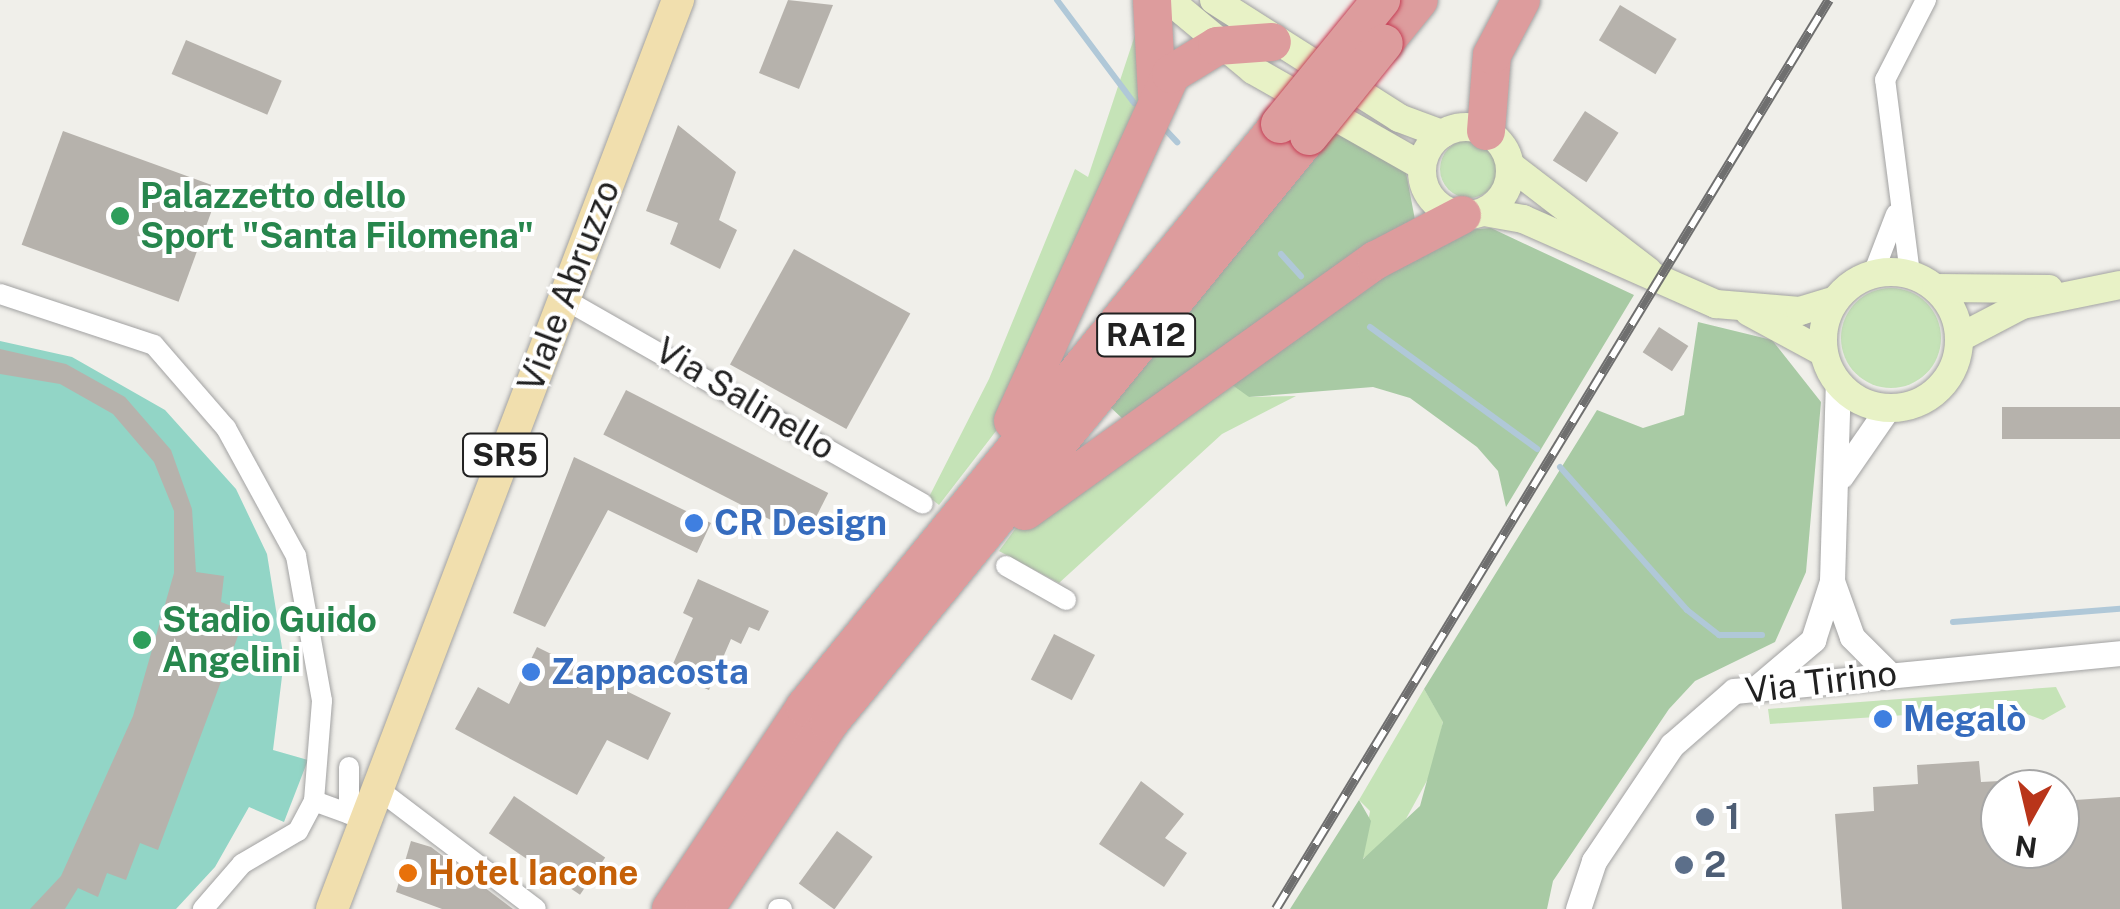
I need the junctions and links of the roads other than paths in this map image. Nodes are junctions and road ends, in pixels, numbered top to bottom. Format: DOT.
graph roads {
  1 [pos="678,0"];
  2 [pos="1152,0"];
  3 [pos="1169,0"];
  4 [pos="1214,0"];
  5 [pos="1381,0"];
  6 [pos="1419,0"];
  7 [pos="1520,0"];
  8 [pos="1926,0"];
  9 [pos="1272,42"];
  10 [pos="1217,46"];
  11 [pos="1157,96"];
  12 [pos="1294,130"];
  13 [pos="1486,131"];
  14 [pos="1442,134"];
  15 [pos="1422,166"];
  16 [pos="1511,166"];
  17 [pos="1896,212"];
  18 [pos="1473,214"];
  19 [pos="1649,272"];
  20 [pos="1873,274"];
  21 [pos="1910,274"];
  22 [pos="2108,287"];
  23 [pos="1936,288"];
  24 [pos="0,294"];
  25 [pos="564,298"];
  26 [pos="1835,300"];
  27 [pos="1748,312"];
  28 [pos="1959,338"];
  29 [pos="1823,352"];
  30 [pos="1838,383"];
  31 [pos="1888,408"];
  32 [pos="1841,476"];
  33 [pos="990,479"];
  34 [pos="922,504"];
  35 [pos="984,534"];
  36 [pos="1006,566"];
  37 [pos="1832,582"];
  38 [pos="1066,600"];
  39 [pos="2120,654"];
  40 [pos="1887,672"];
  41 [pos="1758,686"];
  42 [pos="349,767"];
  43 [pos="378,789"];
  44 [pos="314,801"];
  45 [pos="357,816"];
  46 [pos="204,909"];
  47 [pos="332,909"];
  48 [pos="536,909"];
  49 [pos="672,909"];
  50 [pos="705,909"];
  51 [pos="1578,909"];
  1 -- 25 [label="main road, Viale Abruzzo / SR5"];
  2 -- 11 [label="highway"];
  3 -- 10 [label="main road"];
  4 -- 9 [label="main road"];
  5 -- 12 [label="highway, RA12, bridge"];
  6 -- 12 [label="highway, RA12, bridge"];
  7 -- 13 [label="highway"];
  8 -- 17 [label="street"];
  9 -- 10 [label="highway"];
  9 -- 14 [label="main road"];
  10 -- 11 [label="highway"];
  10 -- 15 [label="main road"];
  11 -- 33 [label="highway"];
  12 -- 33 [label="highway, RA12"];
  12 -- 35 [label="highway, RA12"];
  13 -- 14 [label="main road"];
  13 -- 16 [label="main road"];
  14 -- 15 [label="main road"];
  15 -- 18 [label="main road"];
  16 -- 18 [label="main road"];
  16 -- 19 [label="main road"];
  17 -- 20 [label="street"];
  17 -- 21 [label="street"];
  18 -- 19 [label="main road"];
  18 -- 35 [label="highway"];
  19 -- 27 [label="main road"];
  20 -- 21 [label="main road"];
  20 -- 26 [label="main road"];
  21 -- 23 [label="main road"];
  22 -- 23 [label="main road"];
  22 -- 28 [label="main road"];
  23 -- 28 [label="main road"];
  24 -- 44 [label="street"];
  25 -- 34 [label="street, Via Salinello"];
  25 -- 43 [label="main road, Viale Abruzzo / SR5"];
  26 -- 27 [label="main road"];
  26 -- 29 [label="main road"];
  27 -- 29 [label="main road"];
  28 -- 31 [label="main road"];
  29 -- 30 [label="main road"];
  30 -- 31 [label="main road"];
  30 -- 32 [label="street"];
  31 -- 32 [label="street"];
  32 -- 37 [label="street"];
  33 -- 49 [label="highway, RA12"];
  35 -- 50 [label="highway, RA12"];
  36 -- 38 [label="street"];
  37 -- 40 [label="street"];
  37 -- 41 [label="street"];
  39 -- 40 [label="street, Via Tirino"];
  40 -- 41 [label="street, Via Tirino"];
  41 -- 51 [label="street, Via Tirino"];
  42 -- 45 [label="street"];
  43 -- 45 [label="main road, Viale Abruzzo / SR5"];
  43 -- 48 [label="street"];
  44 -- 45 [label="street"];
  44 -- 46 [label="street"];
  45 -- 47 [label="main road, Viale Abruzzo / SR5"];
}
